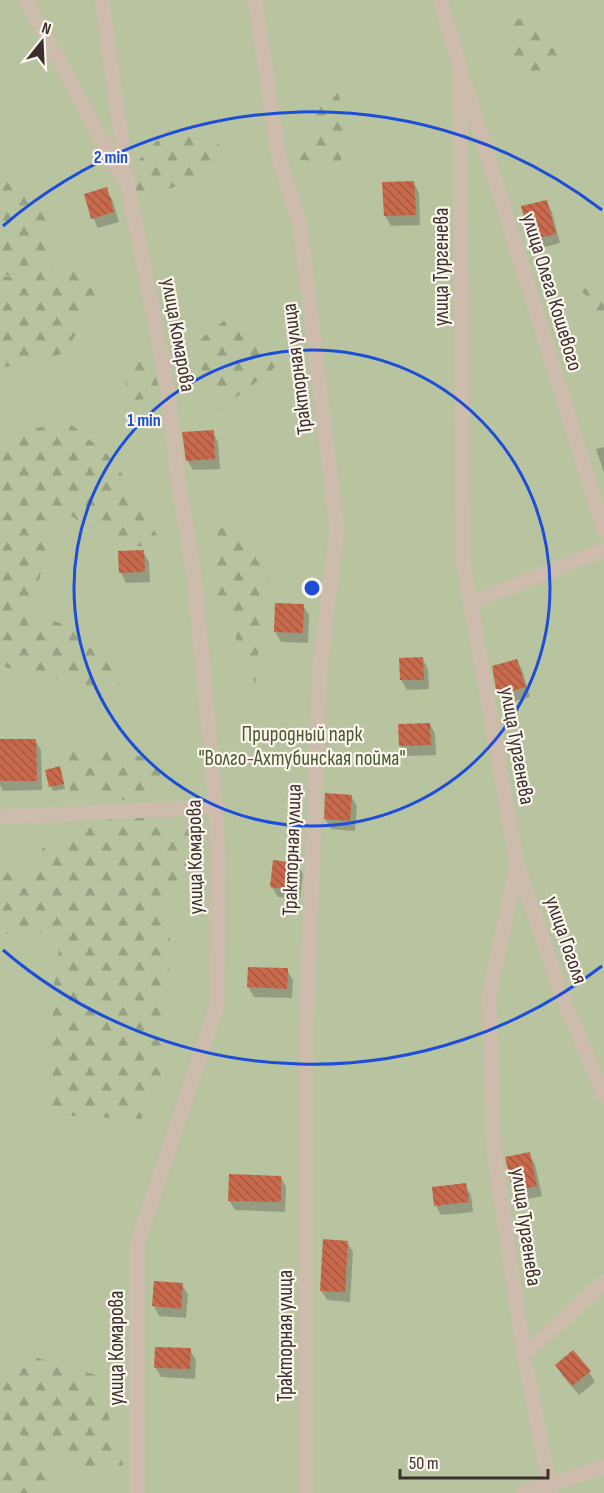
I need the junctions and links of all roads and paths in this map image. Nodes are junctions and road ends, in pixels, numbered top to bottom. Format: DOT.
graph roads {
  1 [pos="26,0"];
  2 [pos="102,0"];
  3 [pos="255,0"];
  4 [pos="440,0"];
  5 [pos="460,67"];
  6 [pos="128,186"];
  7 [pos="604,530"];
  8 [pos="604,550"];
  9 [pos="470,603"];
  10 [pos="216,807"];
  11 [pos="0,817"];
  12 [pos="517,864"];
  13 [pos="604,1095"];
  14 [pos="604,1282"];
  15 [pos="524,1354"];
  16 [pos="604,1467"];
  17 [pos="553,1490"];
  18 [pos="137,1493"];
  19 [pos="306,1493"];
  20 [pos="524,1493"];
  1 -- 6 [label="street"];
  2 -- 6 [label="street, улица Комарова"];
  3 -- 19 [label="street, Тракторная улица"];
  4 -- 5 [label="street, улица Тургенева"];
  5 -- 7 [label="street, улица Олега Кошевого"];
  5 -- 9 [label="street, улица Тургенева"];
  6 -- 10 [label="street, улица Комарова"];
  8 -- 9 [label="street"];
  9 -- 12 [label="street, улица Тургенева"];
  10 -- 11 [label="street"];
  10 -- 18 [label="street, улица Комарова"];
  12 -- 13 [label="street, улица Гоголя"];
  12 -- 15 [label="street, улица Тургенева"];
  14 -- 15 [label="street"];
  15 -- 17 [label="street, улица Тургенева"];
  16 -- 17 [label="street"];
  17 -- 20 [label="street"];
}
